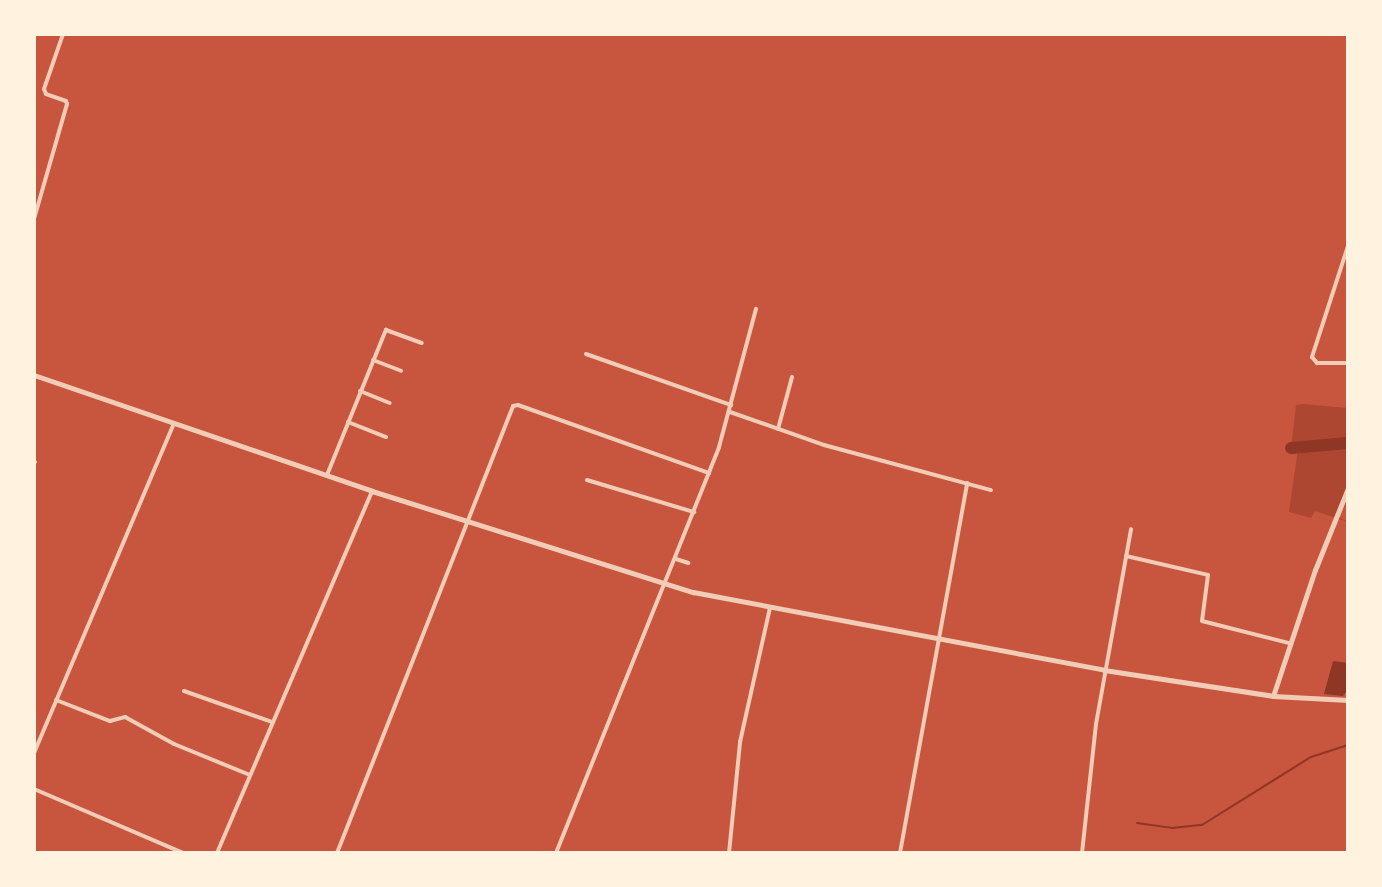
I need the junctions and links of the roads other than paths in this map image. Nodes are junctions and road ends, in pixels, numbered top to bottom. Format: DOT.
graph roads {
  1 [pos="63,34"];
  2 [pos="34,219"];
  3 [pos="1348,246"];
  4 [pos="756,309"];
  5 [pos="422,343"];
  6 [pos="586,354"];
  7 [pos="373,360"];
  8 [pos="1348,363"];
  9 [pos="401,371"];
  10 [pos="34,375"];
  11 [pos="792,377"];
  12 [pos="360,391"];
  13 [pos="390,403"];
  14 [pos="731,409"];
  15 [pos="348,422"];
  16 [pos="174,423"];
  17 [pos="778,429"];
  18 [pos="386,437"];
  19 [pos="709,473"];
  20 [pos="327,475"];
  21 [pos="587,480"];
  22 [pos="967,483"];
  23 [pos="1348,488"];
  24 [pos="991,490"];
  25 [pos="372,491"];
  26 [pos="694,512"];
  27 [pos="468,521"];
  28 [pos="1131,529"];
  29 [pos="1126,556"];
  30 [pos="676,559"];
  31 [pos="688,563"];
  32 [pos="666,585"];
  33 [pos="770,608"];
  34 [pos="941,640"];
  35 [pos="1289,643"];
  36 [pos="1104,670"];
  37 [pos="184,691"];
  38 [pos="1273,696"];
  39 [pos="56,700"];
  40 [pos="1348,700"];
  41 [pos="272,722"];
  42 [pos="34,753"];
  43 [pos="250,775"];
  44 [pos="34,789"];
  45 [pos="183,853"];
  46 [pos="217,853"];
  47 [pos="337,853"];
  48 [pos="556,853"];
  49 [pos="729,853"];
  50 [pos="900,853"];
  51 [pos="1082,853"];
  1 -- 2 [label="street"];
  3 -- 8 [label="street"];
  4 -- 14 [label="street"];
  5 -- 7 [label="street"];
  6 -- 14 [label="street"];
  7 -- 9 [label="street"];
  7 -- 12 [label="street"];
  10 -- 16 [label="street"];
  11 -- 17 [label="street"];
  12 -- 13 [label="street"];
  12 -- 15 [label="street"];
  14 -- 17 [label="street"];
  14 -- 19 [label="street"];
  15 -- 18 [label="street"];
  15 -- 20 [label="street"];
  16 -- 20 [label="street"];
  16 -- 39 [label="street"];
  17 -- 22 [label="street"];
  19 -- 26 [label="street"];
  19 -- 27 [label="street"];
  20 -- 25 [label="street"];
  21 -- 26 [label="street"];
  22 -- 24 [label="street"];
  22 -- 34 [label="street"];
  23 -- 35 [label="street"];
  25 -- 27 [label="street"];
  25 -- 41 [label="street"];
  26 -- 30 [label="street"];
  27 -- 32 [label="street"];
  27 -- 47 [label="street"];
  28 -- 29 [label="street"];
  29 -- 35 [label="street"];
  29 -- 36 [label="street"];
  30 -- 31 [label="street"];
  30 -- 32 [label="street"];
  32 -- 33 [label="street"];
  32 -- 48 [label="street"];
  33 -- 34 [label="street"];
  33 -- 49 [label="street"];
  34 -- 36 [label="street"];
  34 -- 50 [label="street"];
  35 -- 38 [label="street"];
  36 -- 38 [label="street"];
  36 -- 51 [label="street"];
  37 -- 41 [label="street"];
  38 -- 40 [label="street"];
  39 -- 42 [label="street"];
  39 -- 43 [label="street"];
  41 -- 43 [label="street"];
  43 -- 46 [label="street"];
  44 -- 45 [label="street"];
}
